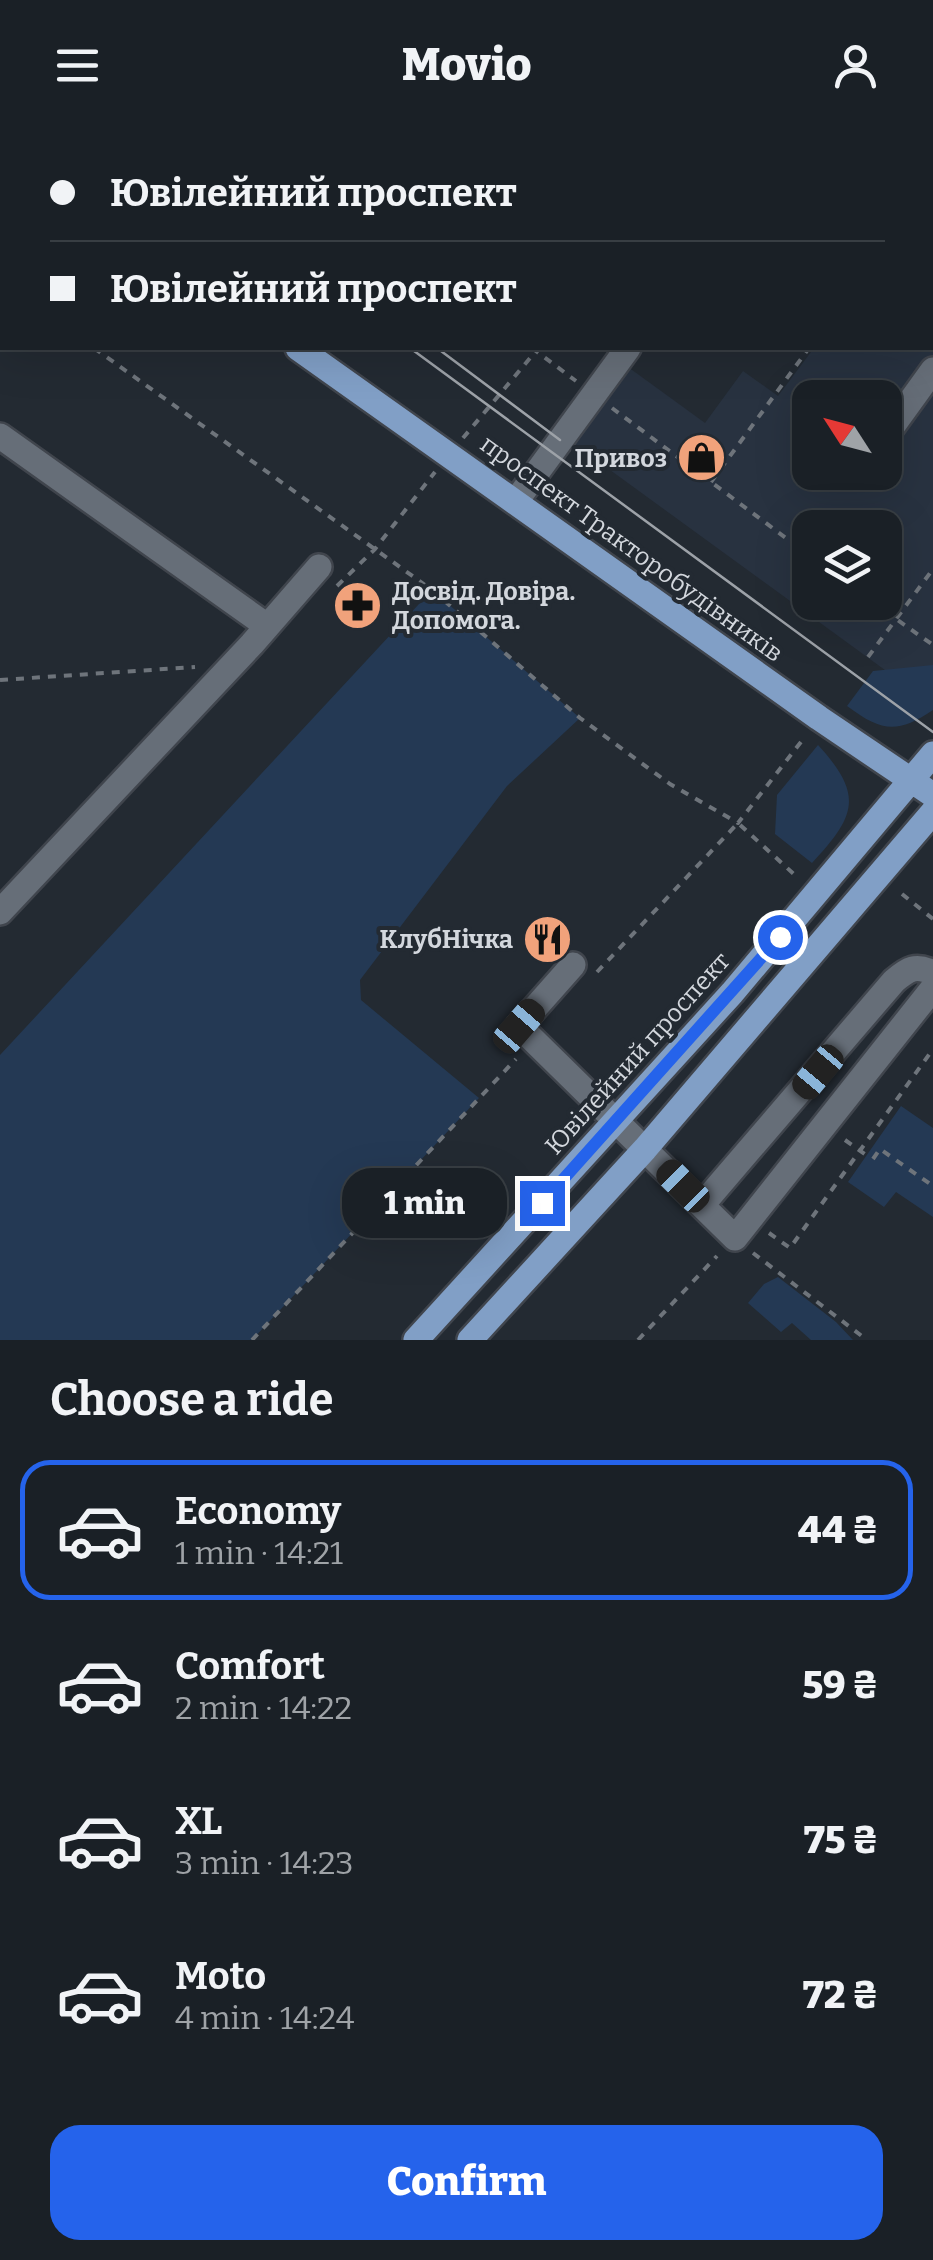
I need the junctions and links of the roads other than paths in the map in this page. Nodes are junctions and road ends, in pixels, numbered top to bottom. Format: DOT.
graph roads {
  1 [pos="301,350"];
  2 [pos="627,350"];
  3 [pos="933,370"];
  4 [pos="902,413"];
  5 [pos="0,436"];
  6 [pos="516,501"];
  7 [pos="319,566"];
  8 [pos="268,626"];
  9 [pos="933,754"];
  10 [pos="923,788"];
  11 [pos="933,812"];
  12 [pos="0,912"];
  13 [pos="580,973"];
  14 [pos="933,973"];
  15 [pos="933,988"];
  16 [pos="617,1120"];
  17 [pos="645,1149"];
  18 [pos="702,1205"];
  19 [pos="416,1340"];
  20 [pos="470,1340"];
  1 -- 6 [label="main road, проспект Тракторобудівників"];
  2 -- 6 [label="lane"];
  3 -- 4 [label="lane"];
  5 -- 8 [label="lane"];
  6 -- 10 [label="main road, проспект Тракторобудівників"];
  7 -- 8 [label="lane"];
  8 -- 12 [label="lane"];
  9 -- 10 [label="main road, Ювілейний проспект"];
  10 -- 16 [label="main road, Ювілейний проспект"];
  11 -- 17 [label="main road"];
  13 -- 16 [label="lane"];
  14 -- 18 [label="lane"];
  15 -- 18 [label="lane"];
  16 -- 17 [label="lane"];
  16 -- 19 [label="main road, Ювілейний проспект"];
  17 -- 18 [label="lane"];
  17 -- 20 [label="main road"];
}
